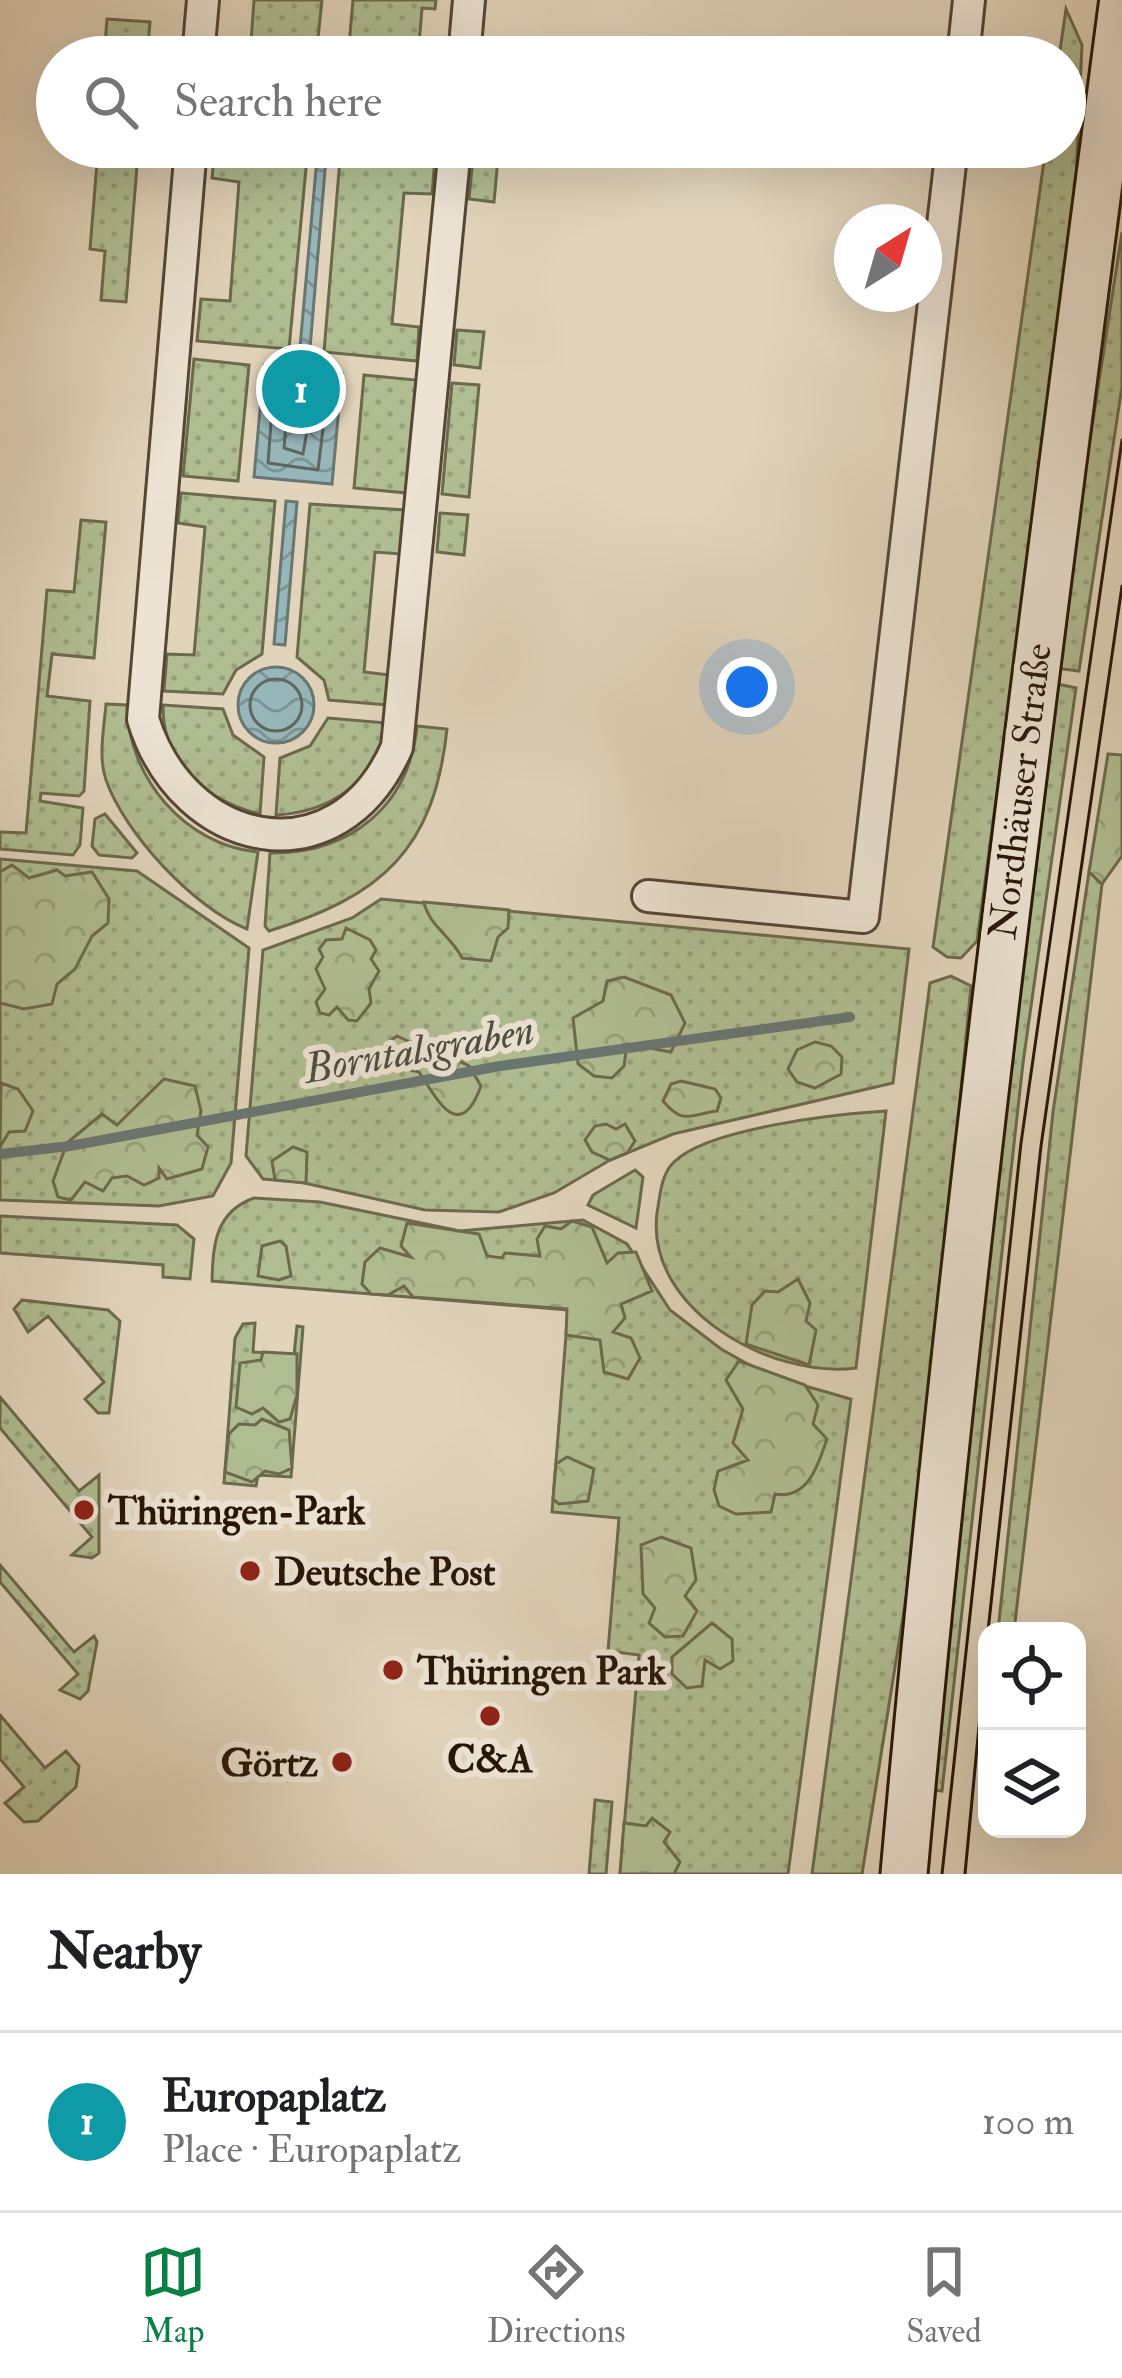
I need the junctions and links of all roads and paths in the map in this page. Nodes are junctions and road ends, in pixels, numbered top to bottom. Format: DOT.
graph roads {
  1 [pos="203,0"];
  2 [pos="469,0"];
  3 [pos="969,0"];
  4 [pos="1122,6"];
  5 [pos="200,36"];
  6 [pos="466,36"];
  7 [pos="965,36"];
  8 [pos="189,168"];
  9 [pos="453,168"];
  10 [pos="950,168"];
  11 [pos="648,896"];
  12 [pos="931,1577"];
  13 [pos="874,1874"];
  14 [pos="904,1874"];
  1 -- 5 [label="street"];
  2 -- 6 [label="street"];
  3 -- 7 [label="street"];
  4 -- 12 [label="main road, Nordhäuser Straße"];
  8 -- 9 [label="street"];
  10 -- 11 [label="street"];
  12 -- 13 [label="main road, Nordhäuser Straße"];
  12 -- 14 [label="main road, Nordhäuser Straße"];
}
